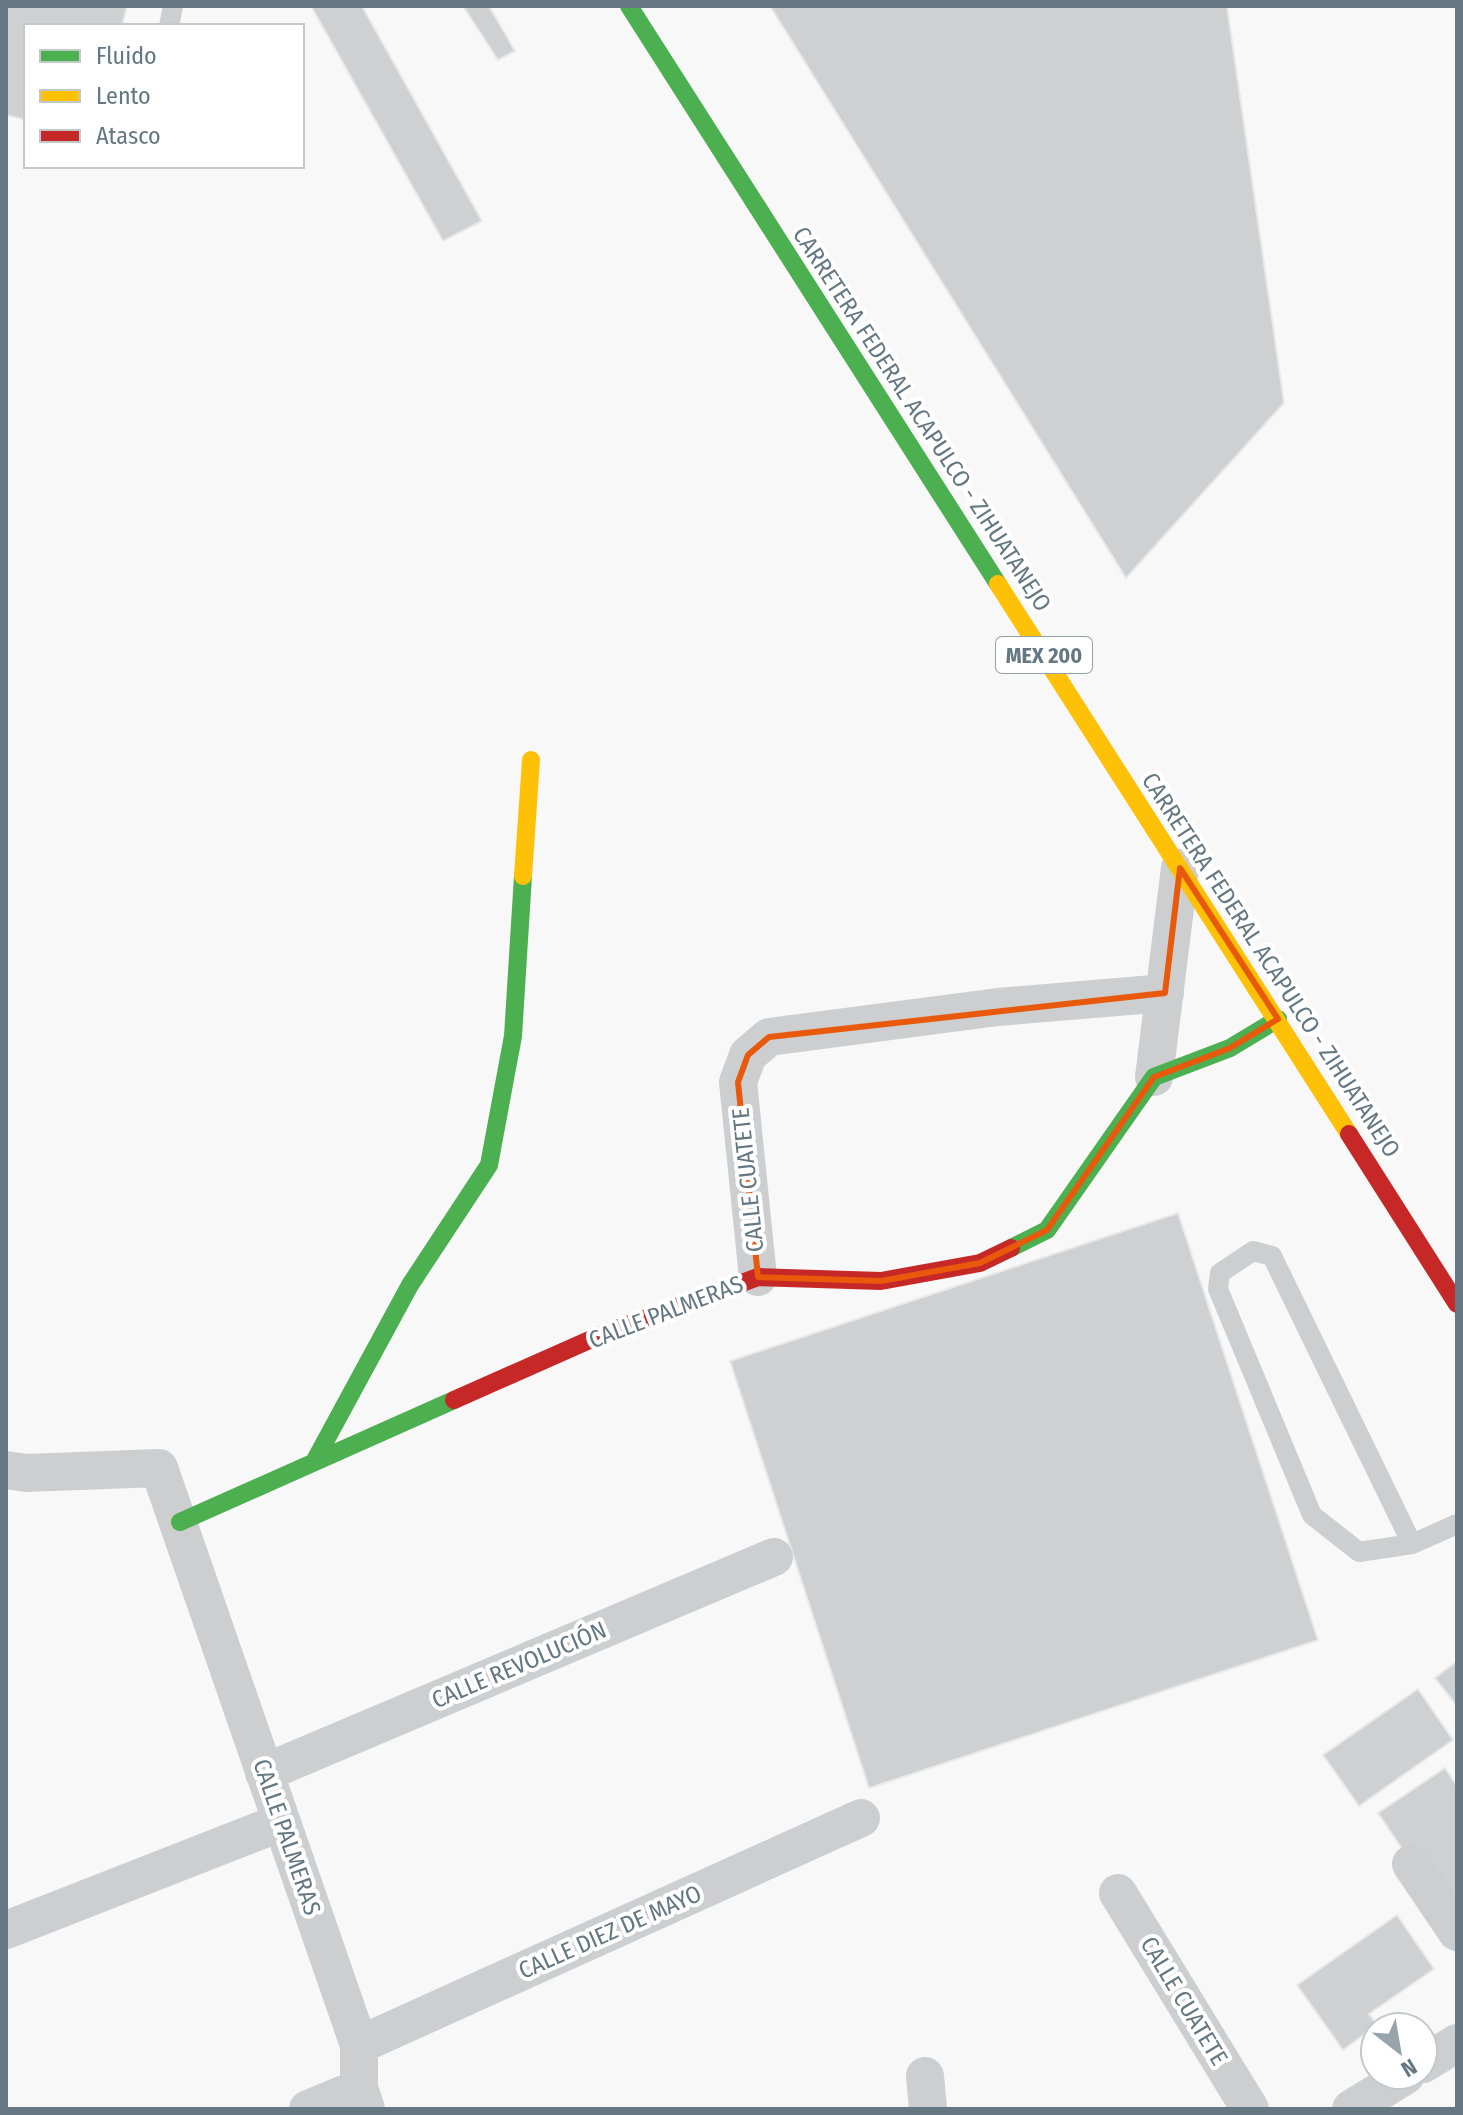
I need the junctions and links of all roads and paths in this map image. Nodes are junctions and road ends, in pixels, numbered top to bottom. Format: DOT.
graph roads {
  1 [pos="629,6"];
  2 [pos="531,760"];
  3 [pos="1180,868"];
  4 [pos="1165,993"];
  5 [pos="1278,1019"];
  6 [pos="1154,1077"];
  7 [pos="758,1277"];
  8 [pos="1457,1304"];
  9 [pos="314,1462"];
  10 [pos="6,1470"];
  11 [pos="180,1522"];
  12 [pos="1457,1524"];
  13 [pos="1412,1544"];
  14 [pos="774,1557"];
  15 [pos="264,1773"];
  16 [pos="861,1818"];
  17 [pos="282,1822"];
  18 [pos="1411,1864"];
  19 [pos="1118,1893"];
  20 [pos="6,1930"];
  21 [pos="1457,1932"];
  22 [pos="1457,2043"];
  23 [pos="359,2045"];
  24 [pos="1439,2054"];
  25 [pos="1380,2091"];
  26 [pos="362,2099"];
  27 [pos="308,2109"];
  28 [pos="1250,2109"];
  29 [pos="1351,2109"];
  1 -- 3 [label="street, CARRETERA FEDERAL ACAPULCO - ZIHUATANEJO / MEX 200"];
  2 -- 9 [label="street"];
  3 -- 4 [label="street"];
  3 -- 5 [label="street, CARRETERA FEDERAL ACAPULCO - ZIHUATANEJO / MEX 200"];
  4 -- 6 [label="street"];
  4 -- 7 [label="street, CALLE CUATETE"];
  5 -- 6 [label="street"];
  5 -- 8 [label="street, CARRETERA FEDERAL ACAPULCO - ZIHUATANEJO / MEX 200"];
  6 -- 7 [label="street, CALLE PALMERAS"];
  7 -- 9 [label="street, CALLE PALMERAS"];
  9 -- 11 [label="street, CALLE PALMERAS"];
  10 -- 11 [label="street, CALLE PALMERAS"];
  11 -- 15 [label="street, CALLE PALMERAS"];
  12 -- 13 [label="lane"];
  13 -- 13 [label="lane"];
  14 -- 15 [label="street, CALLE REVOLUCIÓN"];
  15 -- 17 [label="street, CALLE PALMERAS"];
  16 -- 23 [label="street, CALLE DIEZ DE MAYO"];
  17 -- 20 [label="street"];
  17 -- 23 [label="street, CALLE PALMERAS"];
  18 -- 21 [label="street"];
  19 -- 28 [label="street, CALLE CUATETE"];
  22 -- 24 [label="street"];
  23 -- 26 [label="street, CALLE PALMERAS"];
  25 -- 29 [label="street"];
  26 -- 27 [label="street"];
}
